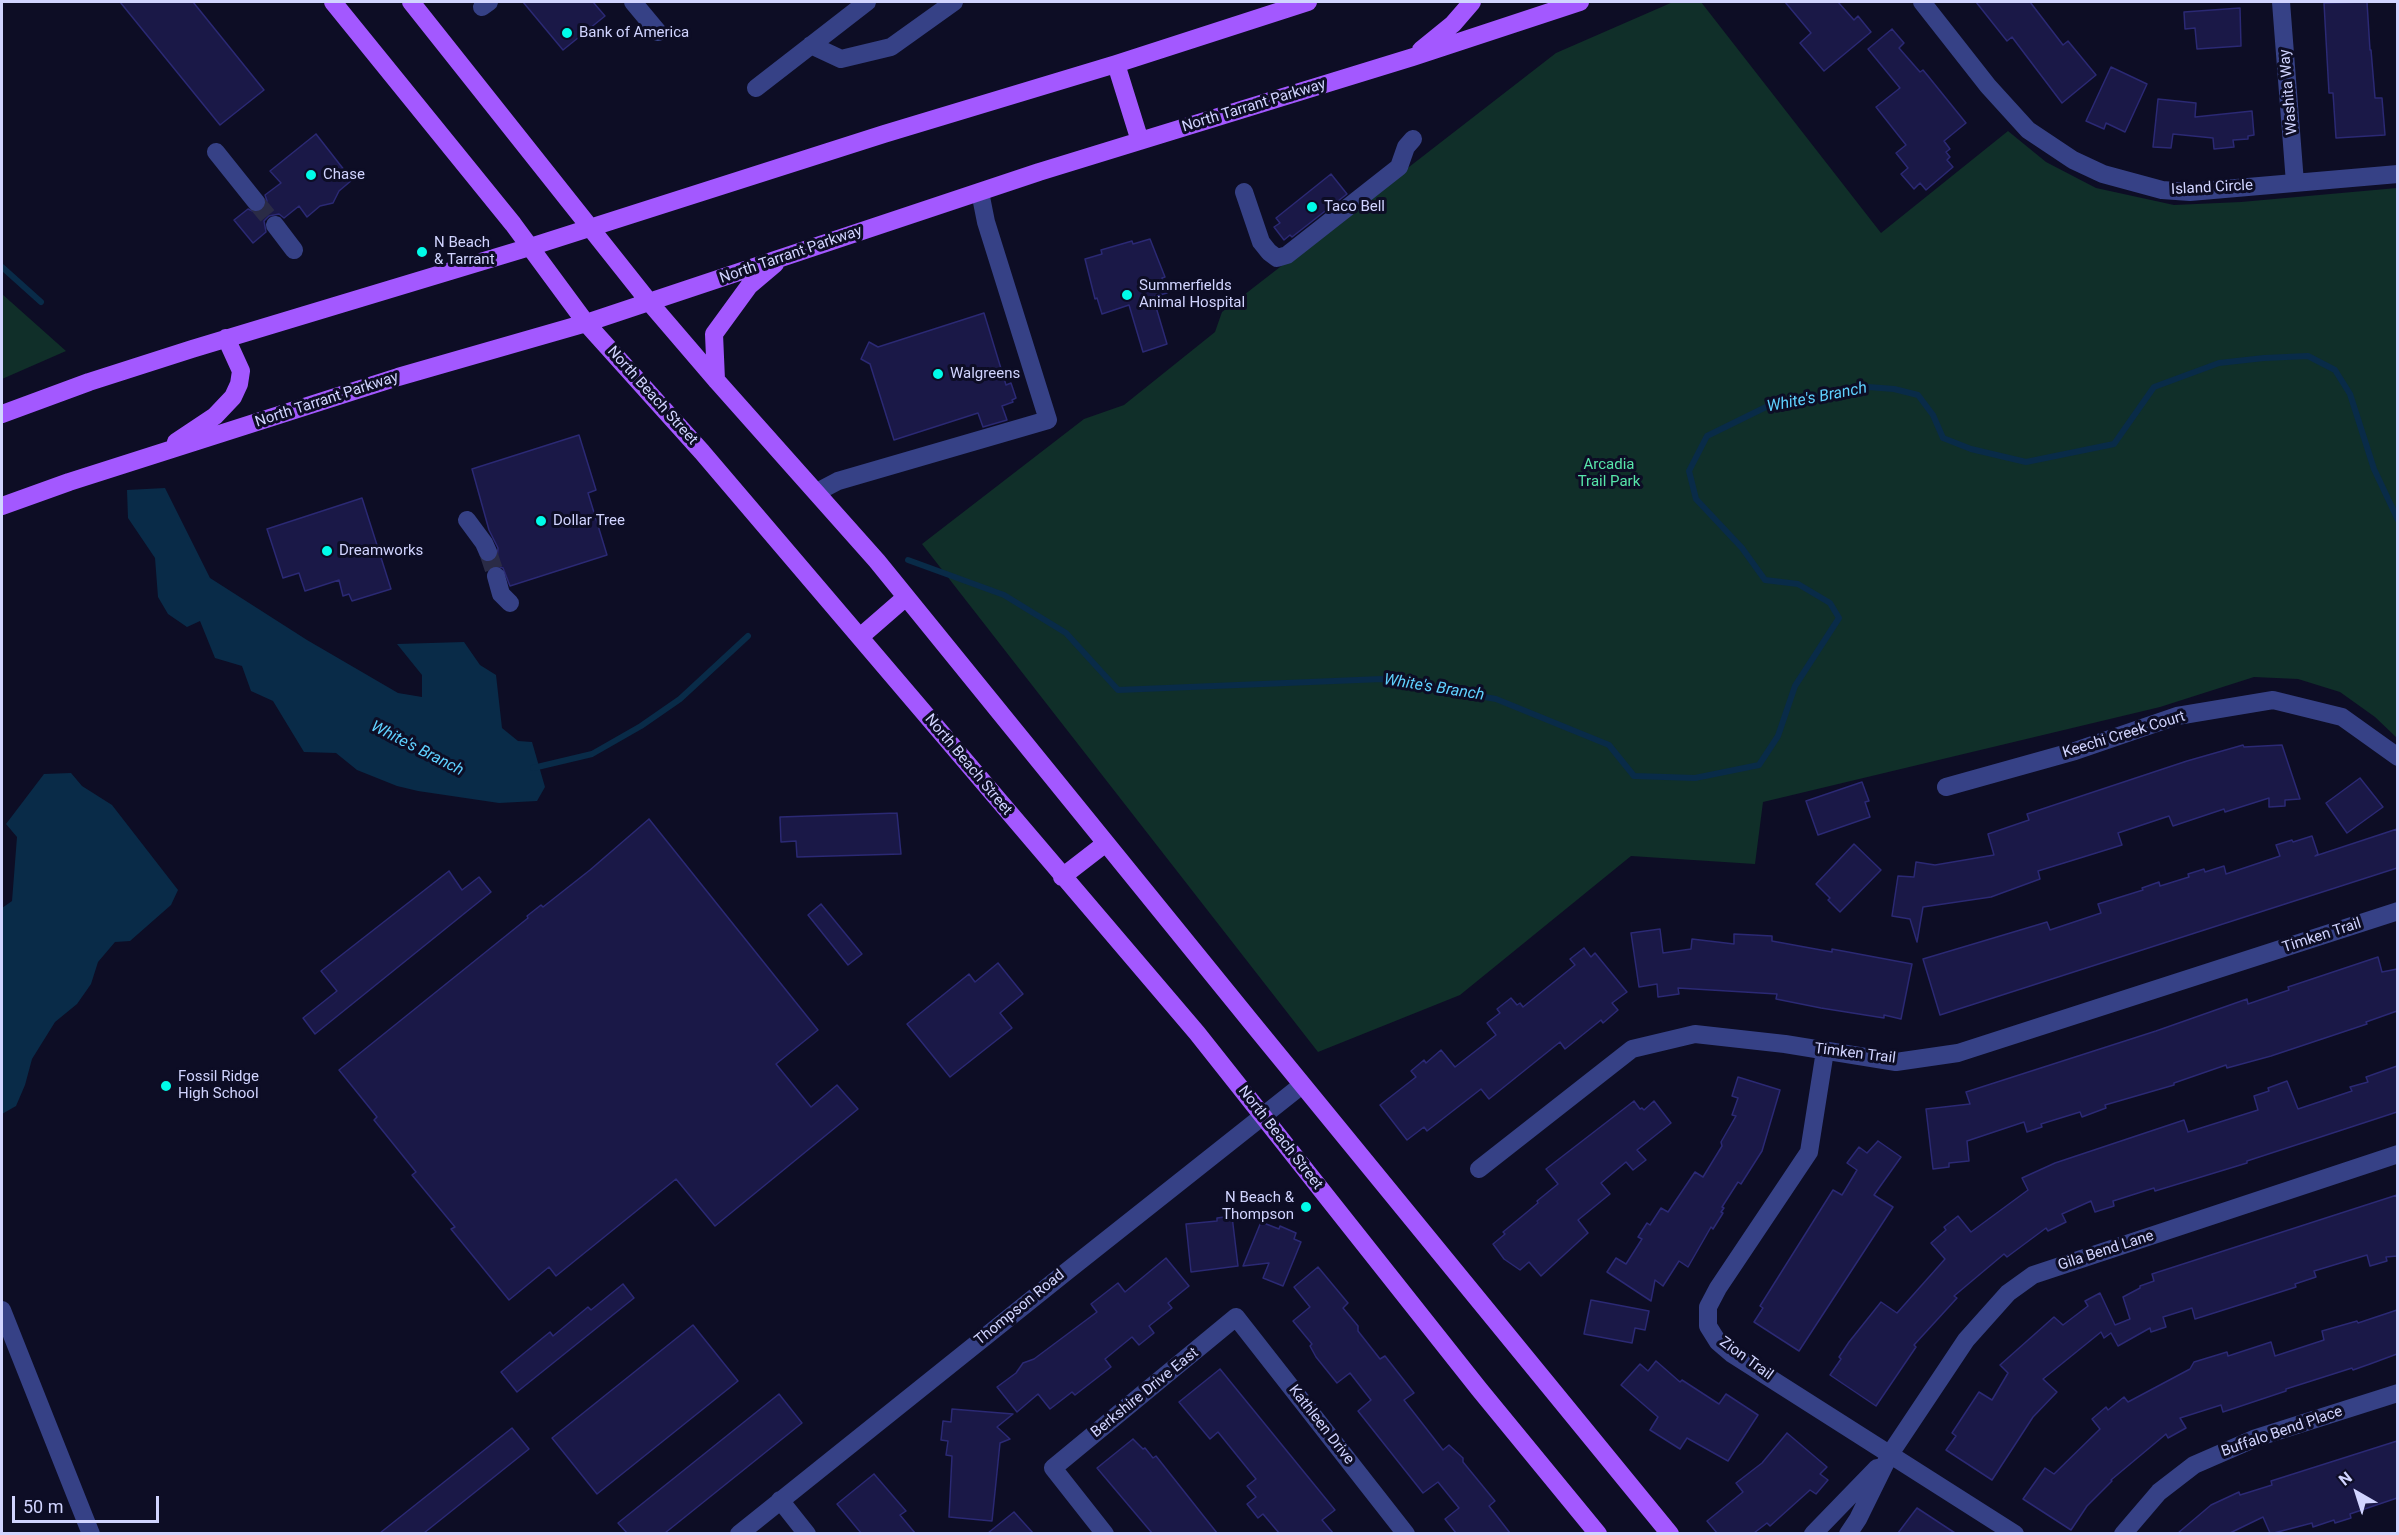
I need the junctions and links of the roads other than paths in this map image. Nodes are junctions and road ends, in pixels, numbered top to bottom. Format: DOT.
graph roads {
  1 [pos="333,2"];
  2 [pos="411,2"];
  3 [pos="633,2"];
  4 [pos="867,2"];
  5 [pos="954,2"];
  6 [pos="1308,2"];
  7 [pos="1472,2"];
  8 [pos="1580,2"];
  9 [pos="1922,2"];
  10 [pos="2282,2"];
  11 [pos="658,32"];
  12 [pos="811,45"];
  13 [pos="1413,57"];
  14 [pos="1116,64"];
  15 [pos="756,88"];
  16 [pos="1413,139"];
  17 [pos="1140,141"];
  18 [pos="216,152"];
  19 [pos="2397,174"];
  20 [pos="2295,183"];
  21 [pos="980,192"];
  22 [pos="1244,192"];
  23 [pos="256,202"];
  24 [pos="275,225"];
  25 [pos="591,228"];
  26 [pos="530,248"];
  27 [pos="294,250"];
  28 [pos="781,259"];
  29 [pos="650,303"];
  30 [pos="586,323"];
  31 [pos="226,338"];
  32 [pos="716,380"];
  33 [pos="2,414"];
  34 [pos="160,453"];
  35 [pos="817,492"];
  36 [pos="2,506"];
  37 [pos="467,520"];
  38 [pos="488,552"];
  39 [pos="496,576"];
  40 [pos="906,597"];
  41 [pos="510,603"];
  42 [pos="860,637"];
  43 [pos="2397,757"];
  44 [pos="1946,787"];
  45 [pos="1106,843"];
  46 [pos="1062,877"];
  47 [pos="2397,911"];
  48 [pos="1825,1052"];
  49 [pos="1302,1085"];
  50 [pos="1264,1117"];
  51 [pos="2397,1154"];
  52 [pos="1479,1169"];
  53 [pos="2,1310"];
  54 [pos="1236,1317"];
  55 [pos="2397,1393"];
  56 [pos="1890,1454"];
  57 [pos="780,1500"];
  58 [pos="92,1533"];
  59 [pos="739,1533"];
  60 [pos="807,1533"];
  61 [pos="1105,1533"];
  62 [pos="1406,1533"];
  63 [pos="1598,1533"];
  64 [pos="1670,1533"];
  65 [pos="1813,1533"];
  66 [pos="1848,1533"];
  67 [pos="2015,1533"];
  68 [pos="2123,1533"];
  1 -- 26 [label="main road, North Beach Street"];
  2 -- 25 [label="main road"];
  3 -- 11 [label="street"];
  4 -- 12 [label="street"];
  5 -- 12 [label="street"];
  6 -- 14 [label="main road"];
  7 -- 13 [label="main road"];
  8 -- 13 [label="main road, North Tarrant Parkway"];
  9 -- 20 [label="street, Island Circle"];
  10 -- 20 [label="street, Washita Way"];
  12 -- 15 [label="street"];
  13 -- 17 [label="main road, North Tarrant Parkway"];
  14 -- 17 [label="main road"];
  14 -- 25 [label="main road"];
  16 -- 22 [label="street"];
  17 -- 21 [label="main road, North Tarrant Parkway"];
  18 -- 23 [label="street"];
  19 -- 20 [label="street, Island Circle"];
  21 -- 28 [label="main road, North Tarrant Parkway"];
  21 -- 35 [label="street"];
  24 -- 27 [label="street"];
  25 -- 26 [label="main road"];
  25 -- 29 [label="main road"];
  26 -- 30 [label="main road, North Beach Street"];
  26 -- 31 [label="main road"];
  28 -- 29 [label="main road, North Tarrant Parkway"];
  28 -- 32 [label="main road"];
  29 -- 30 [label="main road, North Tarrant Parkway"];
  29 -- 32 [label="main road"];
  30 -- 34 [label="main road, North Tarrant Parkway"];
  30 -- 42 [label="main road, North Beach Street"];
  31 -- 33 [label="main road"];
  31 -- 34 [label="main road"];
  32 -- 35 [label="main road"];
  34 -- 36 [label="main road, North Tarrant Parkway"];
  35 -- 40 [label="main road"];
  37 -- 38 [label="street"];
  39 -- 41 [label="street"];
  40 -- 42 [label="main road"];
  40 -- 45 [label="main road"];
  42 -- 46 [label="main road, North Beach Street"];
  43 -- 44 [label="street, Keechi Creek Court"];
  45 -- 46 [label="main road"];
  45 -- 49 [label="main road"];
  46 -- 50 [label="main road, North Beach Street"];
  47 -- 48 [label="street, Timken Trail"];
  48 -- 52 [label="street, Timken Trail"];
  48 -- 56 [label="street, Zion Trail"];
  49 -- 50 [label="street, Thompson Road"];
  49 -- 64 [label="main road"];
  50 -- 57 [label="street, Thompson Road"];
  50 -- 63 [label="main road, North Beach Street"];
  51 -- 56 [label="street, Gila Bend Lane"];
  53 -- 58 [label="street"];
  54 -- 61 [label="street, Berkshire Drive East"];
  54 -- 62 [label="street, Kathleen Drive"];
  55 -- 68 [label="street, Buffalo Bend Place"];
  56 -- 65 [label="street, Gila Bend Lane"];
  56 -- 66 [label="street, Gila Bend Lane"];
  56 -- 67 [label="street, Zion Trail"];
  57 -- 59 [label="street, Thompson Road"];
  57 -- 60 [label="street"];
}
